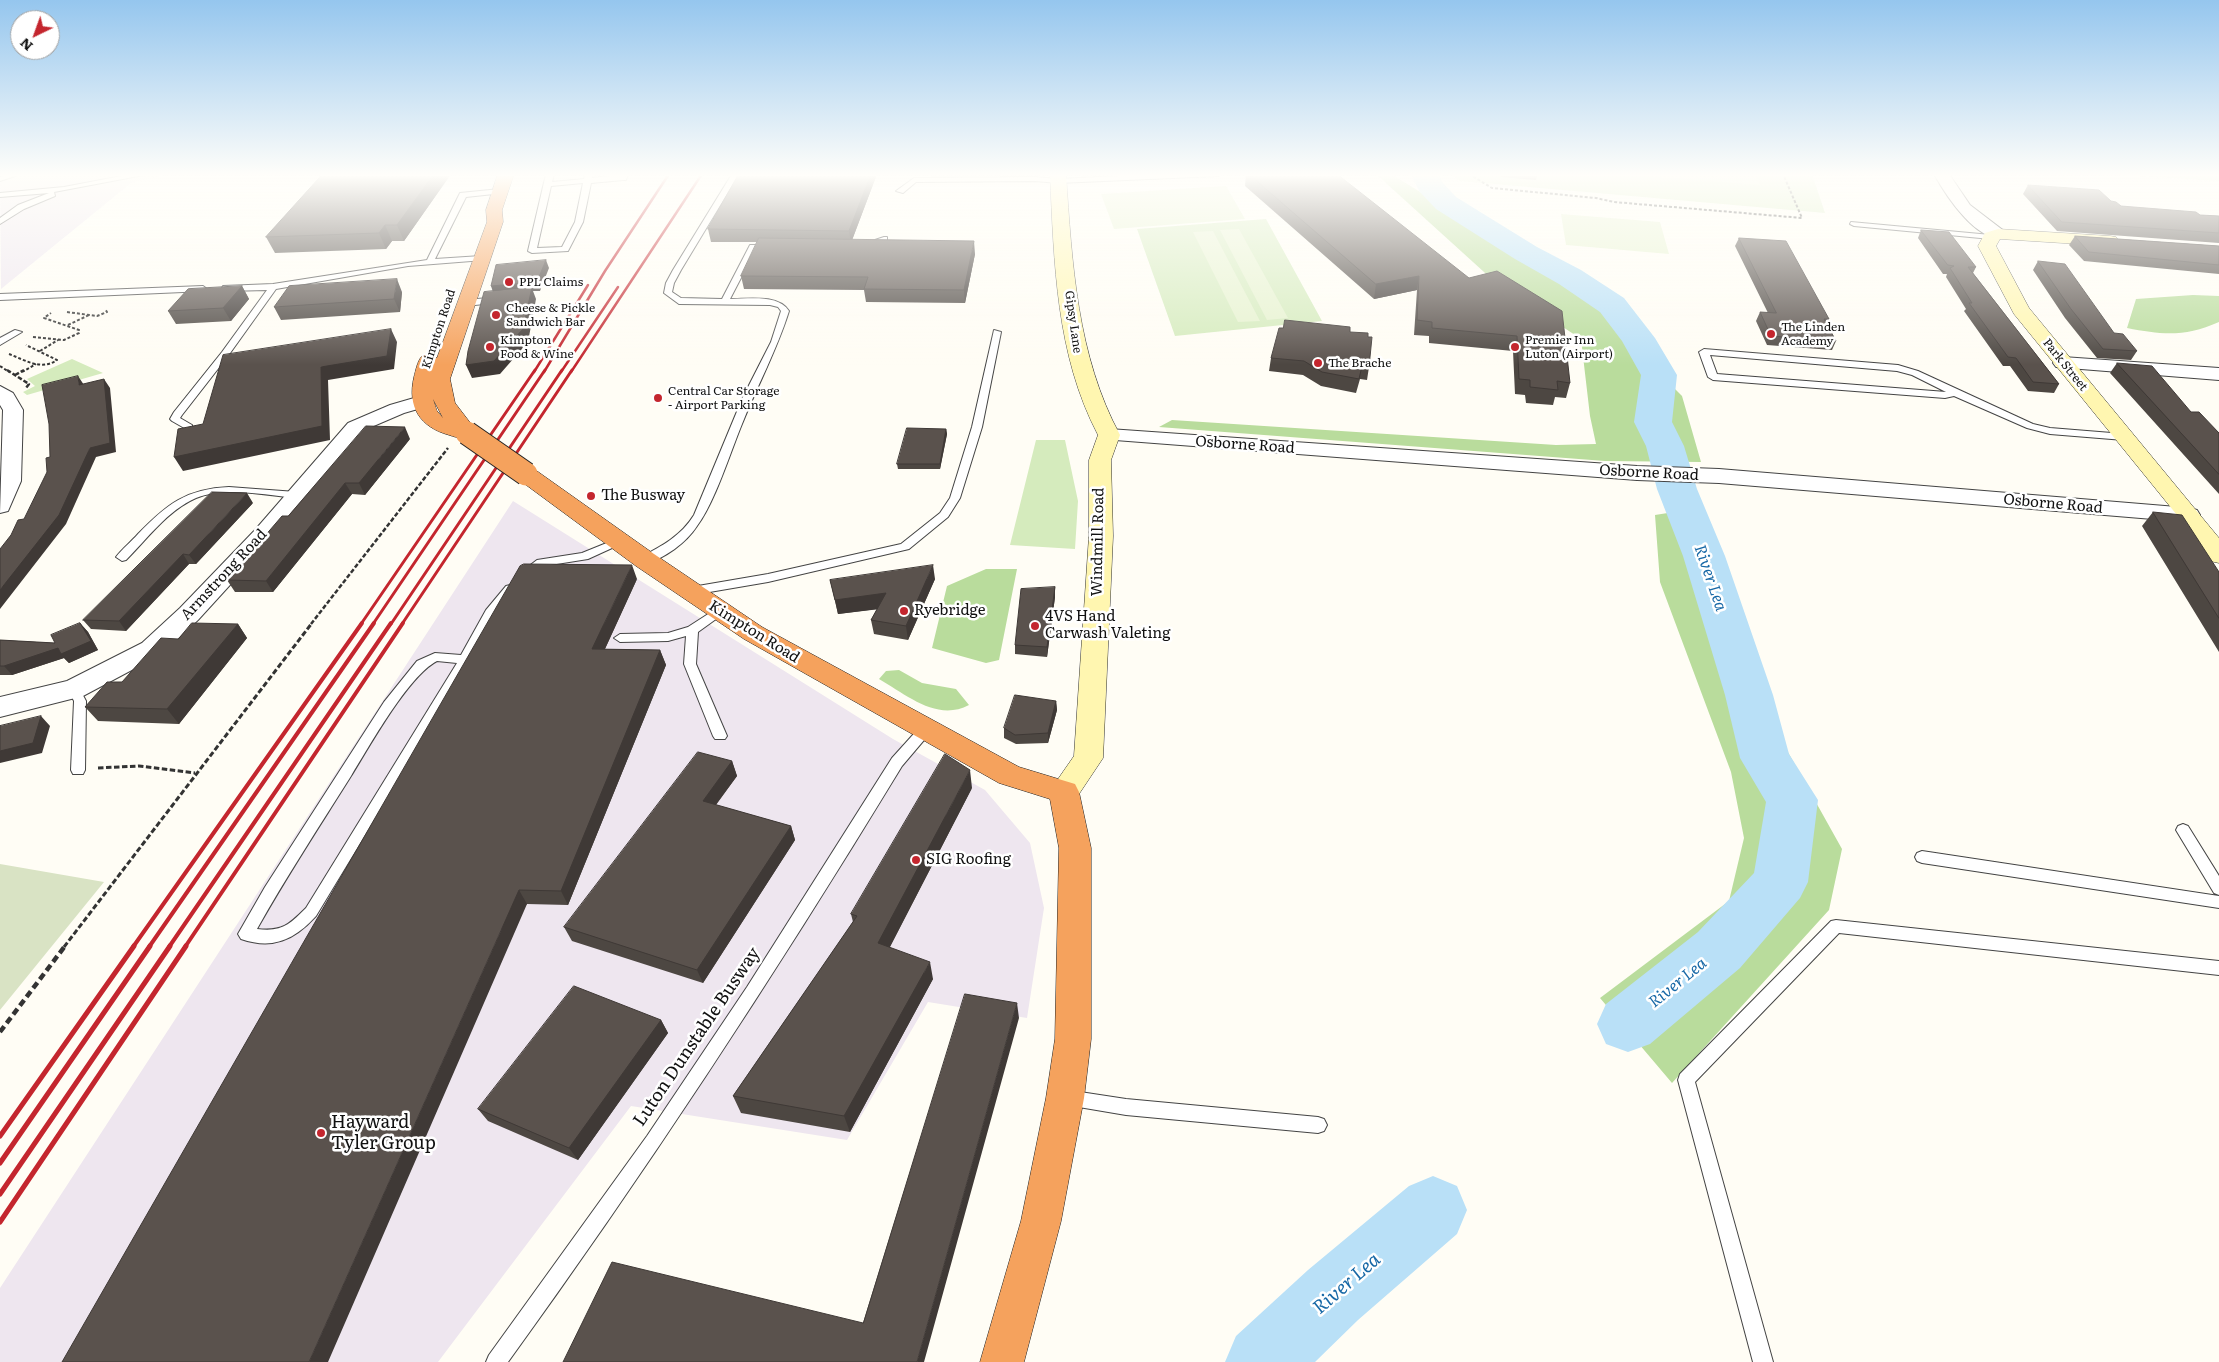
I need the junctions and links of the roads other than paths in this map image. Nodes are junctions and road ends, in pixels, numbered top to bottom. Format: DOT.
graph roads {
  1 [pos="442,238"];
  2 [pos="470,238"];
  3 [pos="489,238"];
  4 [pos="535,238"];
  5 [pos="571,238"];
  6 [pos="697,238"];
  7 [pos="1061,238"];
  8 [pos="1992,238"];
  9 [pos="2041,238"];
  10 [pos="884,239"];
  11 [pos="2122,242"];
  12 [pos="858,246"];
  13 [pos="782,247"];
  14 [pos="481,258"];
  15 [pos="462,260"];
  16 [pos="430,262"];
  17 [pos="273,287"];
  18 [pos="0,297"];
  19 [pos="512,298"];
  20 [pos="724,301"];
  21 [pos="466,303"];
  22 [pos="18,332"];
  23 [pos="997,332"];
  24 [pos="0,342"];
  25 [pos="2063,363"];
  26 [pos="2219,374"];
  27 [pos="0,392"];
  28 [pos="1955,393"];
  29 [pos="421,402"];
  30 [pos="189,427"];
  31 [pos="1109,435"];
  32 [pos="2124,437"];
  33 [pos="458,440"];
  34 [pos="296,495"];
  35 [pos="0,506"];
  36 [pos="2189,515"];
  37 [pos="619,541"];
  38 [pos="2219,555"];
  39 [pos="122,557"];
  40 [pos="645,560"];
  41 [pos="692,591"];
  42 [pos="719,611"];
  43 [pos="692,630"];
  44 [pos="620,638"];
  45 [pos="465,660"];
  46 [pos="74,689"];
  47 [pos="0,707"];
  48 [pos="925,730"];
  49 [pos="720,736"];
  50 [pos="78,770"];
  51 [pos="1064,792"];
  52 [pos="2183,830"];
  53 [pos="1922,857"];
  54 [pos="2219,889"];
  55 [pos="2219,902"];
  56 [pos="2219,968"];
  57 [pos="1064,1098"];
  58 [pos="1318,1125"];
  59 [pos="496,1362"];
  60 [pos="1002,1362"];
  61 [pos="1763,1362"];
  1 -- 16 [label="lane"];
  2 -- 15 [label="highway, Kimpton Road"];
  3 -- 14 [label="highway, Kimpton Road"];
  4 -- 5 [label="lane"];
  6 -- 20 [label="lane"];
  7 -- 31 [label="main road, Gipsy Lane"];
  8 -- 25 [label="main road, Park Street"];
  9 -- 11 [label="main road"];
  10 -- 12 [label="lane"];
  13 -- 20 [label="lane"];
  14 -- 15 [label="lane"];
  14 -- 21 [label="highway, Kimpton Road"];
  15 -- 16 [label="lane"];
  15 -- 29 [label="highway, Kimpton Road"];
  16 -- 17 [label="lane"];
  17 -- 18 [label="lane"];
  17 -- 30 [label="lane"];
  19 -- 21 [label="lane"];
  20 -- 40 [label="lane"];
  21 -- 33 [label="highway, Kimpton Road"];
  22 -- 24 [label="lane"];
  23 -- 41 [label="lane"];
  25 -- 26 [label="street"];
  25 -- 32 [label="main road, Park Street"];
  27 -- 35 [label="street"];
  28 -- 28 [label="lane"];
  28 -- 32 [label="lane"];
  29 -- 33 [label="highway, Kimpton Road"];
  29 -- 34 [label="street, Armstrong Road"];
  31 -- 36 [label="street, Osborne Road"];
  31 -- 51 [label="main road, Windmill Road"];
  32 -- 36 [label="main road, Park Street"];
  33 -- 37 [label="highway, Kimpton Road, bridge"];
  34 -- 39 [label="lane"];
  34 -- 46 [label="street, Armstrong Road"];
  36 -- 38 [label="main road, Park Street"];
  37 -- 40 [label="highway, Kimpton Road"];
  37 -- 45 [label="lane"];
  40 -- 41 [label="highway, Kimpton Road"];
  41 -- 42 [label="highway, Kimpton Road"];
  42 -- 43 [label="lane"];
  42 -- 48 [label="highway, Kimpton Road"];
  43 -- 44 [label="lane"];
  43 -- 49 [label="lane"];
  45 -- 45 [label="lane"];
  46 -- 47 [label="street, Armstrong Road"];
  46 -- 50 [label="lane"];
  48 -- 51 [label="highway, Kimpton Road"];
  48 -- 59 [label="lane, Luton Dunstable Busway"];
  51 -- 57 [label="highway"];
  52 -- 54 [label="lane"];
  53 -- 55 [label="lane"];
  56 -- 61 [label="lane"];
  57 -- 58 [label="lane"];
  57 -- 60 [label="highway"];
}
